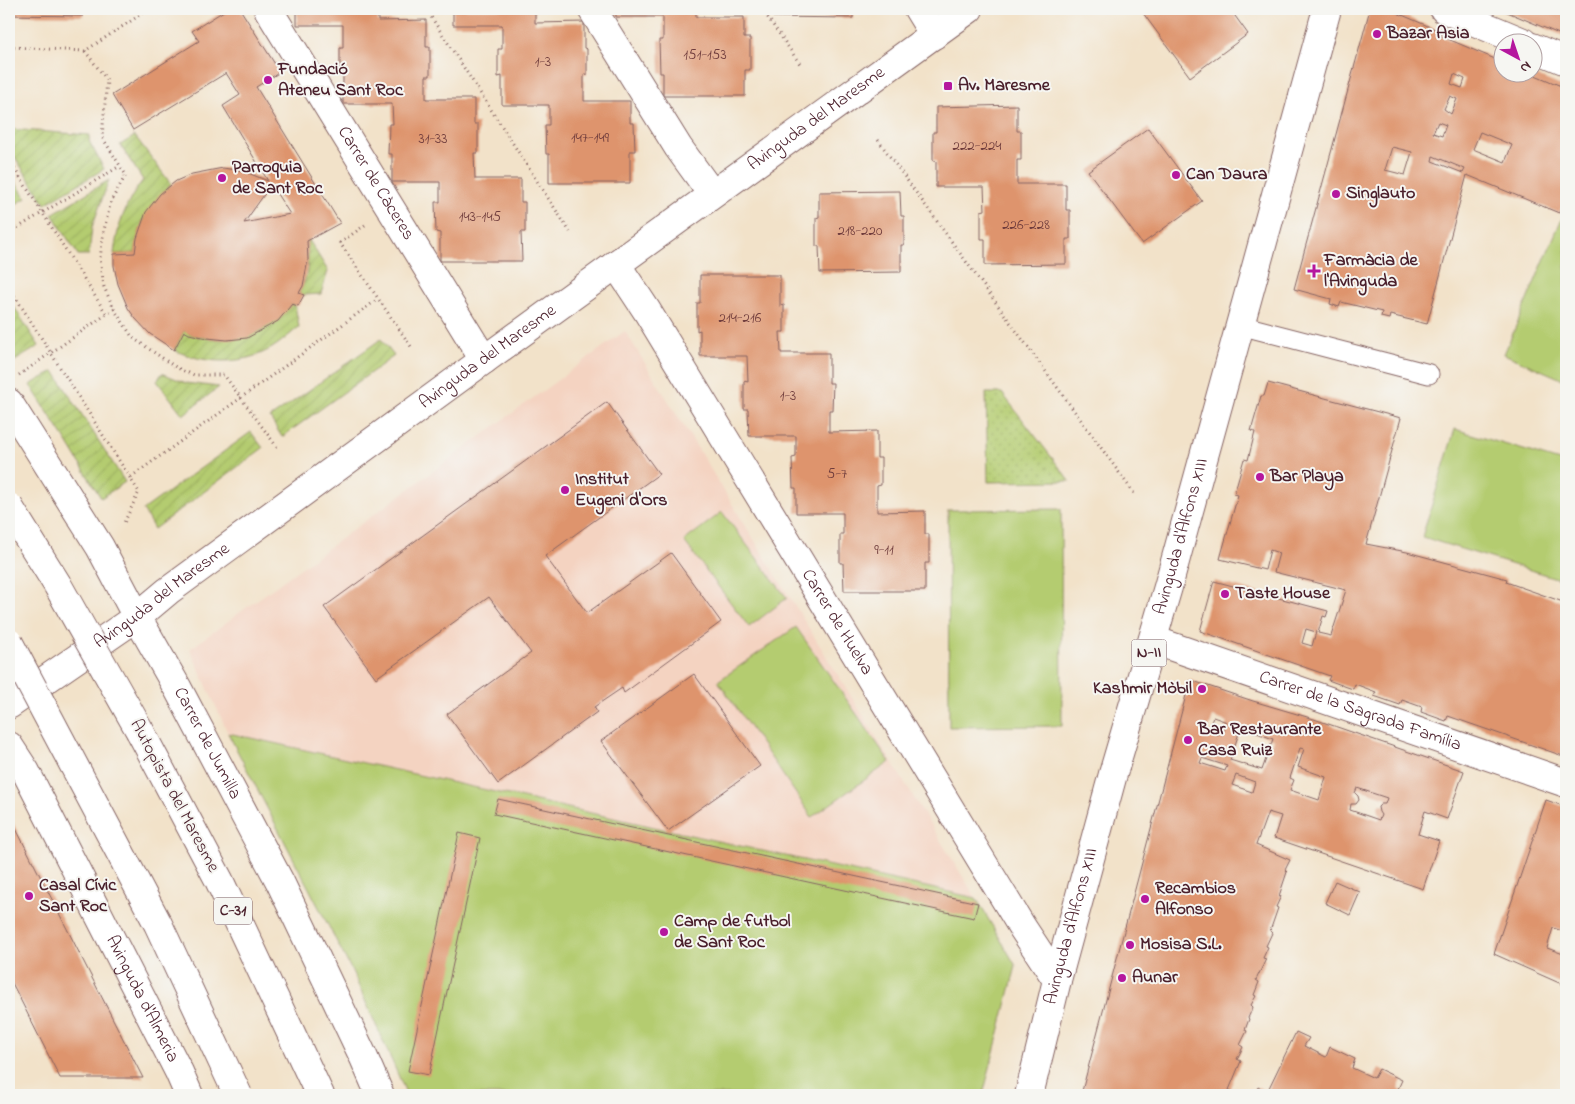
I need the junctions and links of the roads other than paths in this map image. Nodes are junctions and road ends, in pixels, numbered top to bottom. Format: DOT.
graph roads {
  1 [pos="268,9"];
  2 [pos="592,9"];
  3 [pos="918,9"];
  4 [pos="969,9"];
  5 [pos="1327,9"];
  6 [pos="1444,9"];
  7 [pos="1499,32"];
  8 [pos="934,35"];
  9 [pos="1542,51"];
  10 [pos="1566,61"];
  11 [pos="712,194"];
  12 [pos="616,264"];
  13 [pos="1240,326"];
  14 [pos="484,360"];
  15 [pos="1429,374"];
  16 [pos="9,403"];
  17 [pos="9,507"];
  18 [pos="137,618"];
  19 [pos="1153,640"];
  20 [pos="9,644"];
  21 [pos="9,705"];
  22 [pos="9,746"];
  23 [pos="1566,783"];
  24 [pos="1057,980"];
  25 [pos="189,1095"];
  26 [pos="238,1095"];
  27 [pos="320,1095"];
  28 [pos="380,1095"];
  29 [pos="1030,1095"];
  1 -- 14 [label="main road, Carrer de Càceres"];
  2 -- 11 [label="main road"];
  3 -- 8 [label="main road"];
  4 -- 8 [label="main road, Avinguda del Maresme"];
  5 -- 13 [label="main road, Avinguda d'Alfons XIII / N-II"];
  6 -- 7 [label="main road"];
  8 -- 11 [label="main road, Avinguda del Maresme"];
  9 -- 10 [label="main road"];
  11 -- 12 [label="main road, Avinguda del Maresme"];
  12 -- 14 [label="main road, Avinguda del Maresme"];
  12 -- 24 [label="main road, Carrer de Huelva"];
  13 -- 15 [label="lane"];
  13 -- 19 [label="main road, Avinguda d'Alfons XIII / N-II"];
  14 -- 18 [label="main road, Avinguda del Maresme"];
  16 -- 18 [label="main road, Carrer de Jumilla"];
  17 -- 27 [label="main road, Autopista del Maresme / C-31, bridge"];
  18 -- 21 [label="main road, Avinguda del Maresme"];
  18 -- 28 [label="main road, Carrer de Jumilla"];
  19 -- 23 [label="main road, Carrer de la Sagrada Família"];
  19 -- 24 [label="main road, Avinguda d'Alfons XIII / N-II"];
  20 -- 26 [label="main road, bridge"];
  22 -- 25 [label="main road, Avinguda d'Almeria"];
  24 -- 29 [label="main road, Avinguda d'Alfons XIII / N-II"];
}
